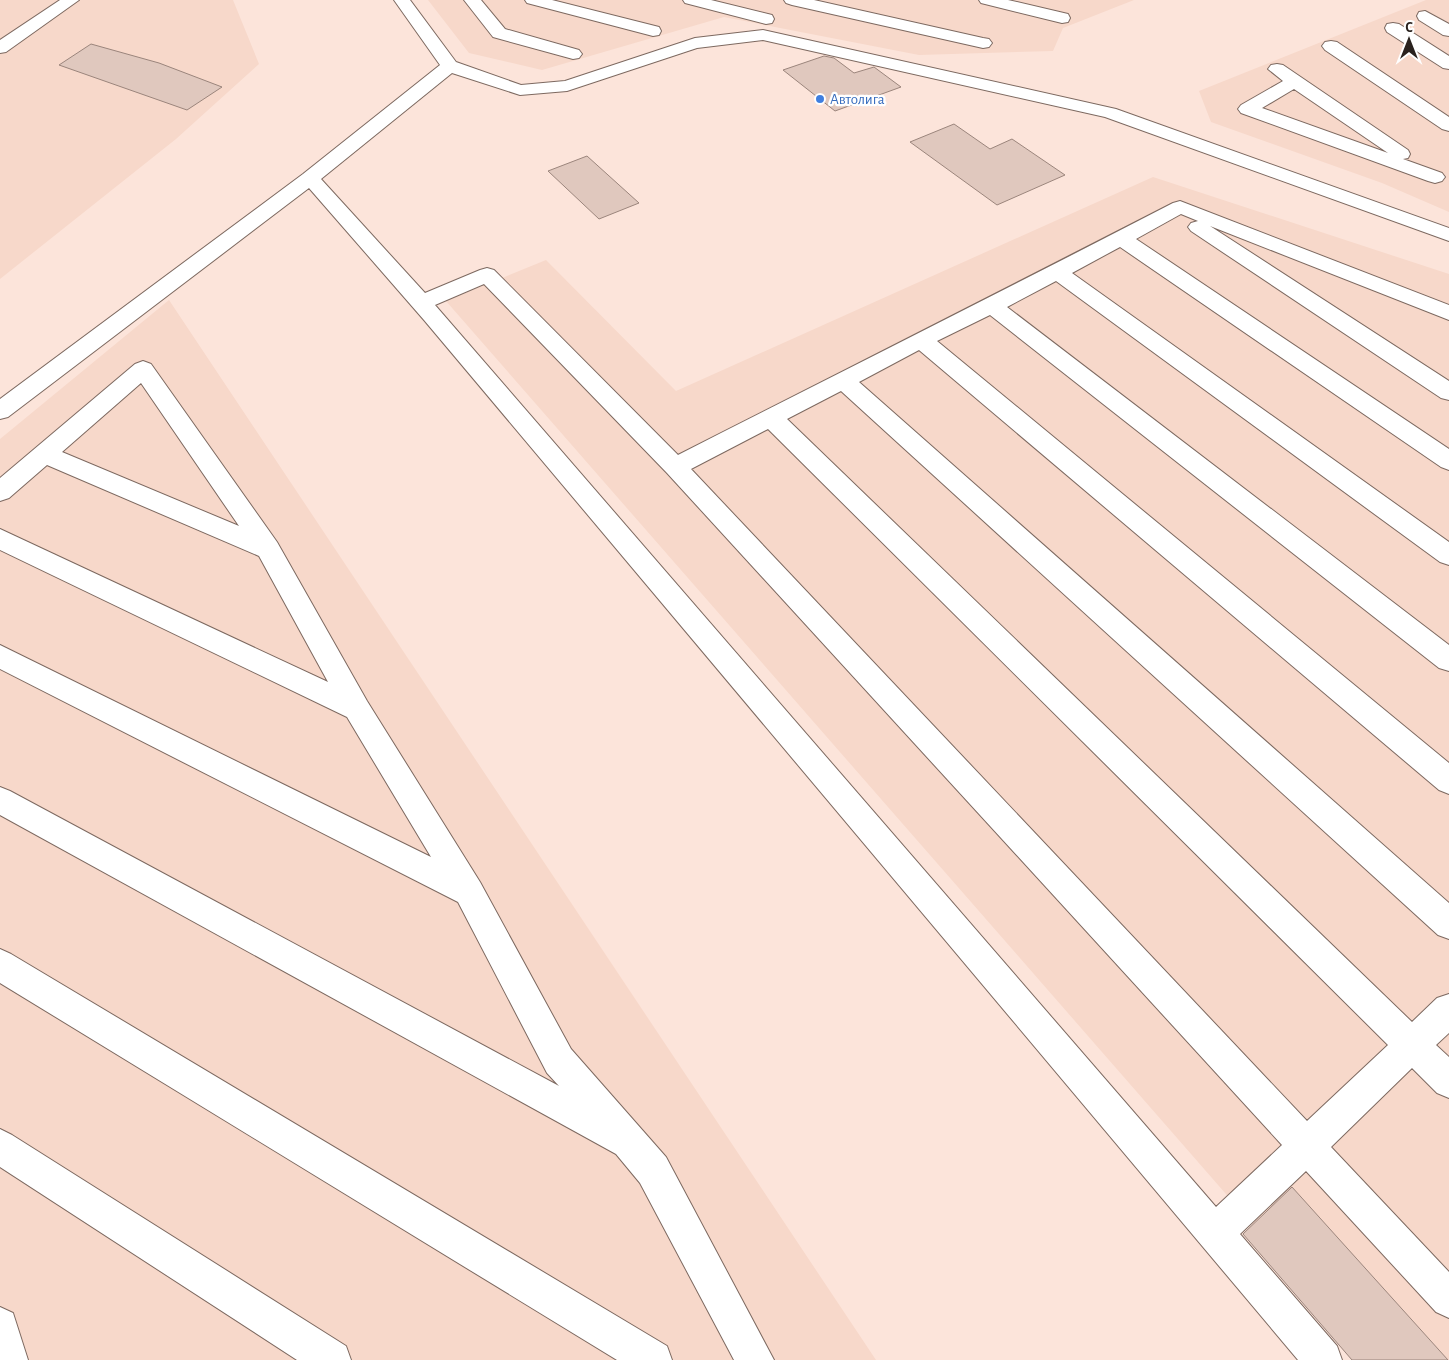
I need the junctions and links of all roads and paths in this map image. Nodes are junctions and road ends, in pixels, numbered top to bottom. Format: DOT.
graph roads {
  1 [pos="71,0"];
  2 [pos="402,0"];
  3 [pos="472,0"];
  4 [pos="533,0"];
  5 [pos="691,0"];
  6 [pos="784,0"];
  7 [pos="792,0"];
  8 [pos="987,0"];
  9 [pos="1425,16"];
  10 [pos="1062,18"];
  11 [pos="766,19"];
  12 [pos="1393,28"];
  13 [pos="1447,28"];
  14 [pos="653,31"];
  15 [pos="750,37"];
  16 [pos="983,43"];
  17 [pos="1331,46"];
  18 [pos="0,48"];
  19 [pos="573,54"];
  20 [pos="1449,64"];
  21 [pos="450,66"];
  22 [pos="1277,69"];
  23 [pos="1295,81"];
  24 [pos="1449,126"];
  25 [pos="310,178"];
  26 [pos="1442,182"];
  27 [pos="1173,211"];
  28 [pos="1449,235"];
  29 [pos="1121,238"];
  30 [pos="1057,272"];
  31 [pos="421,303"];
  32 [pos="992,306"];
  33 [pos="1449,312"];
  34 [pos="921,340"];
  35 [pos="843,380"];
  36 [pos="1449,392"];
  37 [pos="0,411"];
  38 [pos="771,418"];
  39 [pos="44,454"];
  40 [pos="1449,461"];
  41 [pos="675,467"];
  42 [pos="0,492"];
  43 [pos="0,539"];
  44 [pos="268,549"];
  45 [pos="1449,554"];
  46 [pos="0,656"];
  47 [pos="1449,660"];
  48 [pos="357,709"];
  49 [pos="1449,781"];
  50 [pos="0,800"];
  51 [pos="469,892"];
  52 [pos="1449,924"];
  53 [pos="0,965"];
  54 [pos="1449,1010"];
  55 [pos="1412,1045"];
  56 [pos="1449,1081"];
  57 [pos="632,1146"];
  58 [pos="1306,1146"];
  59 [pos="0,1147"];
  60 [pos="1215,1233"];
  61 [pos="1449,1299"];
  62 [pos="0,1326"];
  63 [pos="9,1360"];
  64 [pos="332,1360"];
  65 [pos="653,1360"];
  66 [pos="755,1360"];
  67 [pos="1323,1360"];
  1 -- 18 [label="lane"];
  2 -- 21 [label="lane"];
  3 -- 19 [label="lane"];
  4 -- 14 [label="lane"];
  5 -- 11 [label="lane"];
  6 -- 11 [label="lane"];
  7 -- 16 [label="lane"];
  8 -- 10 [label="lane"];
  9 -- 13 [label="lane"];
  11 -- 15 [label="lane"];
  12 -- 20 [label="lane"];
  15 -- 21 [label="lane"];
  15 -- 28 [label="lane"];
  17 -- 24 [label="lane"];
  21 -- 25 [label="lane"];
  22 -- 23 [label="lane"];
  23 -- 26 [label="lane"];
  23 -- 26 [label="lane"];
  25 -- 31 [label="lane"];
  25 -- 37 [label="lane"];
  27 -- 29 [label="lane"];
  27 -- 33 [label="lane"];
  27 -- 36 [label="lane"];
  29 -- 30 [label="lane"];
  29 -- 40 [label="lane"];
  30 -- 32 [label="lane"];
  30 -- 45 [label="lane"];
  31 -- 41 [label="lane"];
  31 -- 60 [label="lane"];
  32 -- 34 [label="lane"];
  32 -- 47 [label="lane"];
  34 -- 35 [label="lane"];
  34 -- 49 [label="lane"];
  35 -- 38 [label="lane"];
  35 -- 52 [label="lane"];
  38 -- 41 [label="lane"];
  38 -- 55 [label="lane"];
  39 -- 42 [label="lane"];
  39 -- 44 [label="lane"];
  39 -- 44 [label="lane"];
  41 -- 58 [label="lane"];
  43 -- 48 [label="lane"];
  44 -- 48 [label="lane"];
  46 -- 51 [label="lane"];
  48 -- 51 [label="lane"];
  50 -- 57 [label="lane"];
  51 -- 57 [label="lane"];
  53 -- 65 [label="lane"];
  54 -- 55 [label="lane"];
  55 -- 56 [label="lane"];
  55 -- 58 [label="lane"];
  57 -- 66 [label="lane"];
  58 -- 60 [label="lane"];
  58 -- 61 [label="lane"];
  59 -- 64 [label="lane"];
  60 -- 67 [label="lane"];
  62 -- 63 [label="lane"];
}
